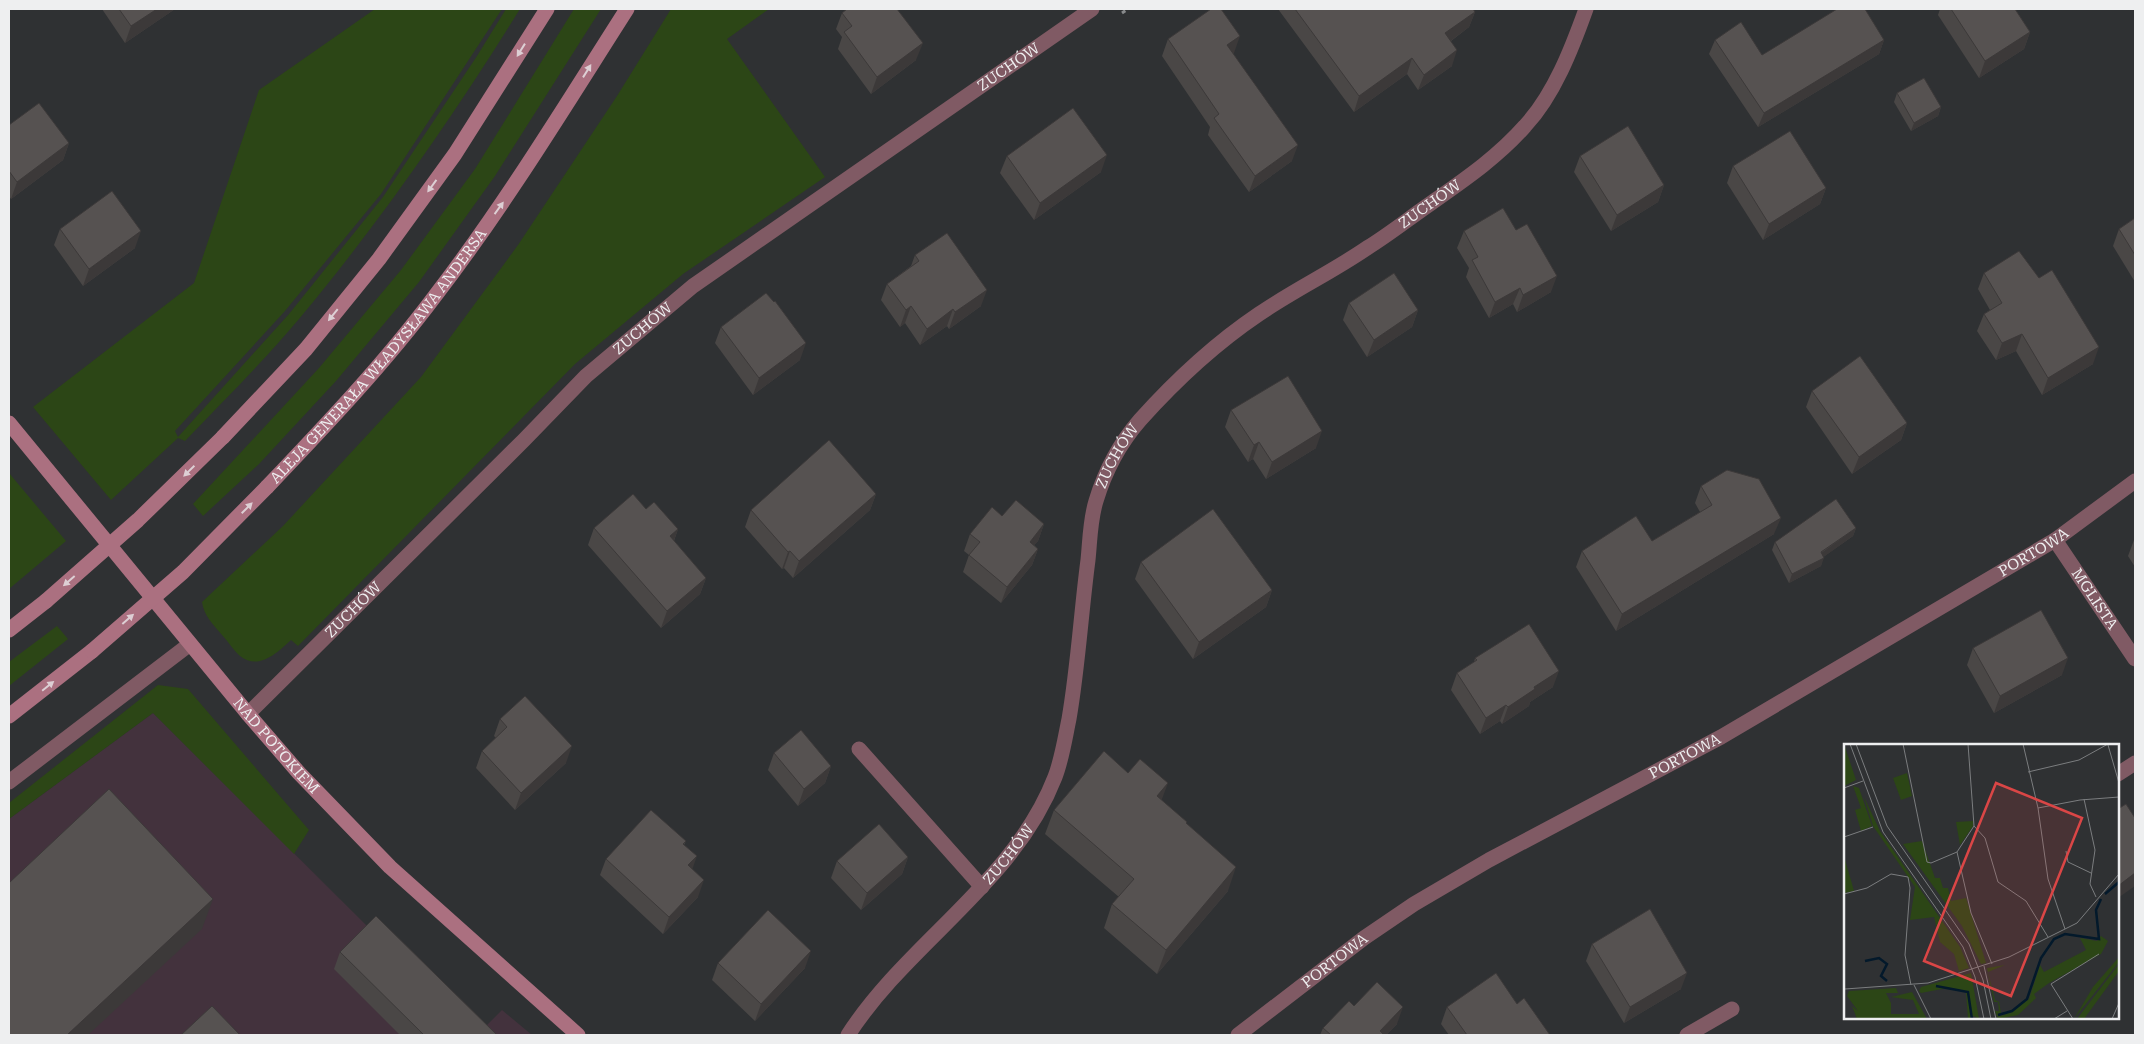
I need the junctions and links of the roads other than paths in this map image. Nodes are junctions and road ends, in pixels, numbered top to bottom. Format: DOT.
graph roads {
  1 [pos="547,9"];
  2 [pos="627,9"];
  3 [pos="1092,9"];
  4 [pos="1586,9"];
  5 [pos="9,423"];
  6 [pos="2135,481"];
  7 [pos="2055,540"];
  8 [pos="9,630"];
  9 [pos="190,644"];
  10 [pos="2135,659"];
  11 [pos="248,714"];
  12 [pos="9,716"];
  13 [pos="858,749"];
  14 [pos="2135,763"];
  15 [pos="2119,773"];
  16 [pos="9,782"];
  17 [pos="982,887"];
  18 [pos="1732,1009"];
  19 [pos="578,1035"];
  20 [pos="848,1035"];
  21 [pos="1238,1035"];
  22 [pos="1686,1035"];
  1 -- 8 [label="main road, one-way, bridge"];
  12 -- 2 [label="main road, ALEJA GENERAŁA WŁADYSŁAWA ANDERSA, one-way, bridge"];
  3 -- 11 [label="street, ZUCHÓW"];
  4 -- 17 [label="street, ZUCHÓW"];
  5 -- 9 [label="main road, NAD POTOKIEM"];
  6 -- 7 [label="street, PORTOWA"];
  7 -- 10 [label="street, MGLISTA"];
  7 -- 21 [label="street, PORTOWA"];
  9 -- 11 [label="main road, NAD POTOKIEM"];
  9 -- 16 [label="street"];
  11 -- 19 [label="main road, NAD POTOKIEM"];
  13 -- 17 [label="street"];
  14 -- 15 [label="street"];
  17 -- 20 [label="street, ZUCHÓW"];
  18 -- 22 [label="street"];
}
